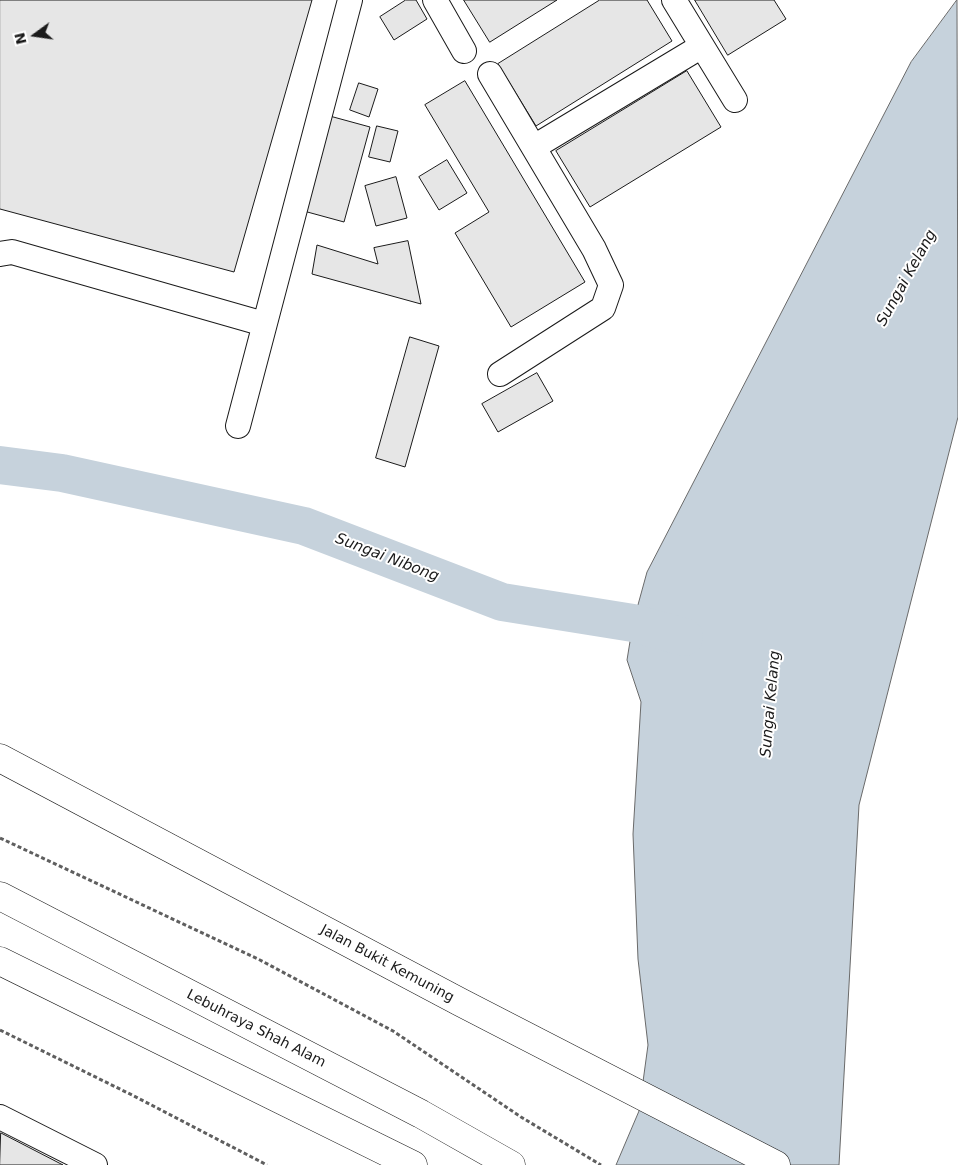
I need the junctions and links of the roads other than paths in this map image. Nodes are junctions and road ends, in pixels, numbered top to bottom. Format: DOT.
graph roads {
  1 [pos="350,0"];
  2 [pos="435,0"];
  3 [pos="674,0"];
  4 [pos="702,46"];
  5 [pos="464,51"];
  6 [pos="490,74"];
  7 [pos="735,100"];
  8 [pos="534,148"];
  9 [pos="0,254"];
  10 [pos="264,324"];
  11 [pos="500,374"];
  12 [pos="238,426"];
  13 [pos="0,758"];
  14 [pos="0,896"];
  15 [pos="0,961"];
  16 [pos="0,1117"];
  17 [pos="409,1163"];
  18 [pos="96,1165"];
  19 [pos="510,1165"];
  20 [pos="776,1165"];
  1 -- 10 [label="lane"];
  2 -- 5 [label="lane"];
  3 -- 4 [label="lane"];
  4 -- 7 [label="lane"];
  4 -- 8 [label="lane"];
  6 -- 8 [label="lane"];
  8 -- 11 [label="lane"];
  9 -- 10 [label="lane"];
  10 -- 12 [label="lane"];
  13 -- 20 [label="main road, Jalan Bukit Kemuning"];
  14 -- 19 [label="main road, Lebuhraya Shah Alam"];
  15 -- 17 [label="main road"];
  16 -- 18 [label="lane"];
}
